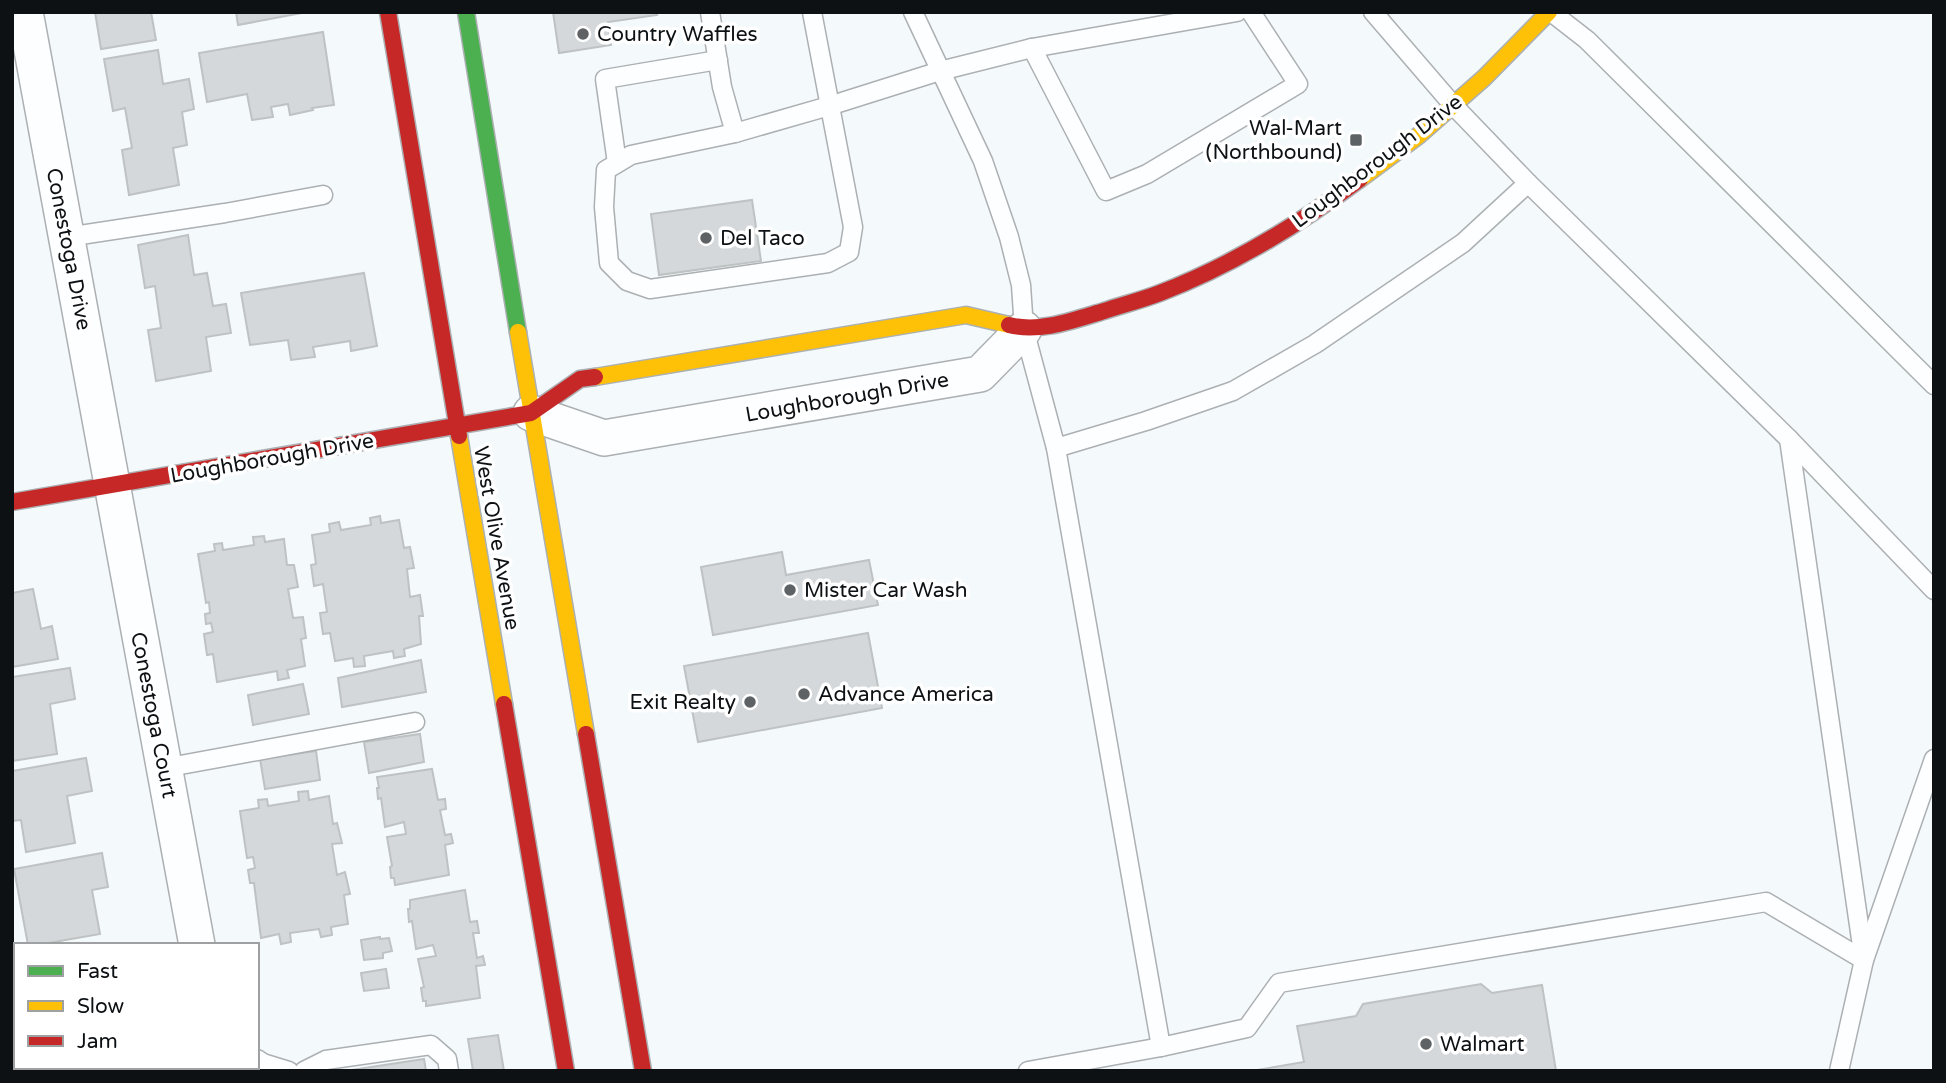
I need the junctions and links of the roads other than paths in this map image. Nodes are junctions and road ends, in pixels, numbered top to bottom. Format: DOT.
graph roads {
  1 [pos="25,12"];
  2 [pos="388,12"];
  3 [pos="466,12"];
  4 [pos="710,12"];
  5 [pos="812,12"];
  6 [pos="913,12"];
  7 [pos="1237,12"];
  8 [pos="1251,12"];
  9 [pos="1373,12"];
  10 [pos="1550,12"];
  11 [pos="1032,48"];
  12 [pos="718,60"];
  13 [pos="940,71"];
  14 [pos="24,74"];
  15 [pos="1453,105"];
  16 [pos="829,106"];
  17 [pos="735,133"];
  18 [pos="617,163"];
  19 [pos="1528,183"];
  20 [pos="323,195"];
  21 [pos="67,237"];
  22 [pos="1024,329"];
  23 [pos="1934,385"];
  24 [pos="531,413"];
  25 [pos="457,425"];
  26 [pos="1788,439"];
  27 [pos="1056,448"];
  28 [pos="111,486"];
  29 [pos="12,502"];
  30 [pos="1934,590"];
  31 [pos="415,722"];
  32 [pos="1934,759"];
  33 [pos="164,768"];
  34 [pos="197,943"];
  35 [pos="1864,960"];
  36 [pos="1161,1047"];
  37 [pos="259,1060"];
  38 [pos="289,1071"];
  39 [pos="304,1071"];
  40 [pos="449,1071"];
  41 [pos="566,1071"];
  42 [pos="643,1071"];
  43 [pos="1028,1071"];
  44 [pos="1839,1071"];
  1 -- 14 [label="street, Conestoga Drive"];
  2 -- 25 [label="main road, West Olive Avenue"];
  3 -- 24 [label="main road"];
  4 -- 12 [label="lane"];
  5 -- 16 [label="lane"];
  6 -- 13 [label="lane"];
  7 -- 11 [label="lane"];
  8 -- 11 [label="lane"];
  9 -- 15 [label="lane"];
  10 -- 15 [label="main road, Loughborough Drive"];
  10 -- 23 [label="lane"];
  11 -- 13 [label="lane"];
  12 -- 17 [label="lane"];
  12 -- 18 [label="lane"];
  13 -- 16 [label="lane"];
  13 -- 22 [label="lane"];
  14 -- 21 [label="street, Conestoga Drive"];
  15 -- 19 [label="lane"];
  15 -- 22 [label="main road, Loughborough Drive"];
  16 -- 17 [label="lane"];
  16 -- 18 [label="lane"];
  17 -- 18 [label="lane"];
  19 -- 26 [label="lane"];
  19 -- 27 [label="lane"];
  20 -- 21 [label="lane"];
  21 -- 28 [label="street, Conestoga Drive"];
  22 -- 24 [label="main road, Loughborough Drive"];
  22 -- 24 [label="street, Loughborough Drive"];
  22 -- 27 [label="lane"];
  24 -- 25 [label="main road, Loughborough Drive"];
  24 -- 42 [label="main road"];
  25 -- 28 [label="main road, Loughborough Drive"];
  25 -- 41 [label="main road, West Olive Avenue"];
  26 -- 30 [label="lane"];
  26 -- 35 [label="lane"];
  27 -- 36 [label="lane"];
  28 -- 29 [label="main road, Loughborough Drive"];
  28 -- 33 [label="street, Conestoga Court"];
  31 -- 33 [label="lane"];
  32 -- 35 [label="lane"];
  33 -- 34 [label="street, Conestoga Court"];
  35 -- 36 [label="lane"];
  35 -- 44 [label="lane"];
  36 -- 43 [label="lane"];
  37 -- 38 [label="lane"];
  39 -- 40 [label="lane"];
}
